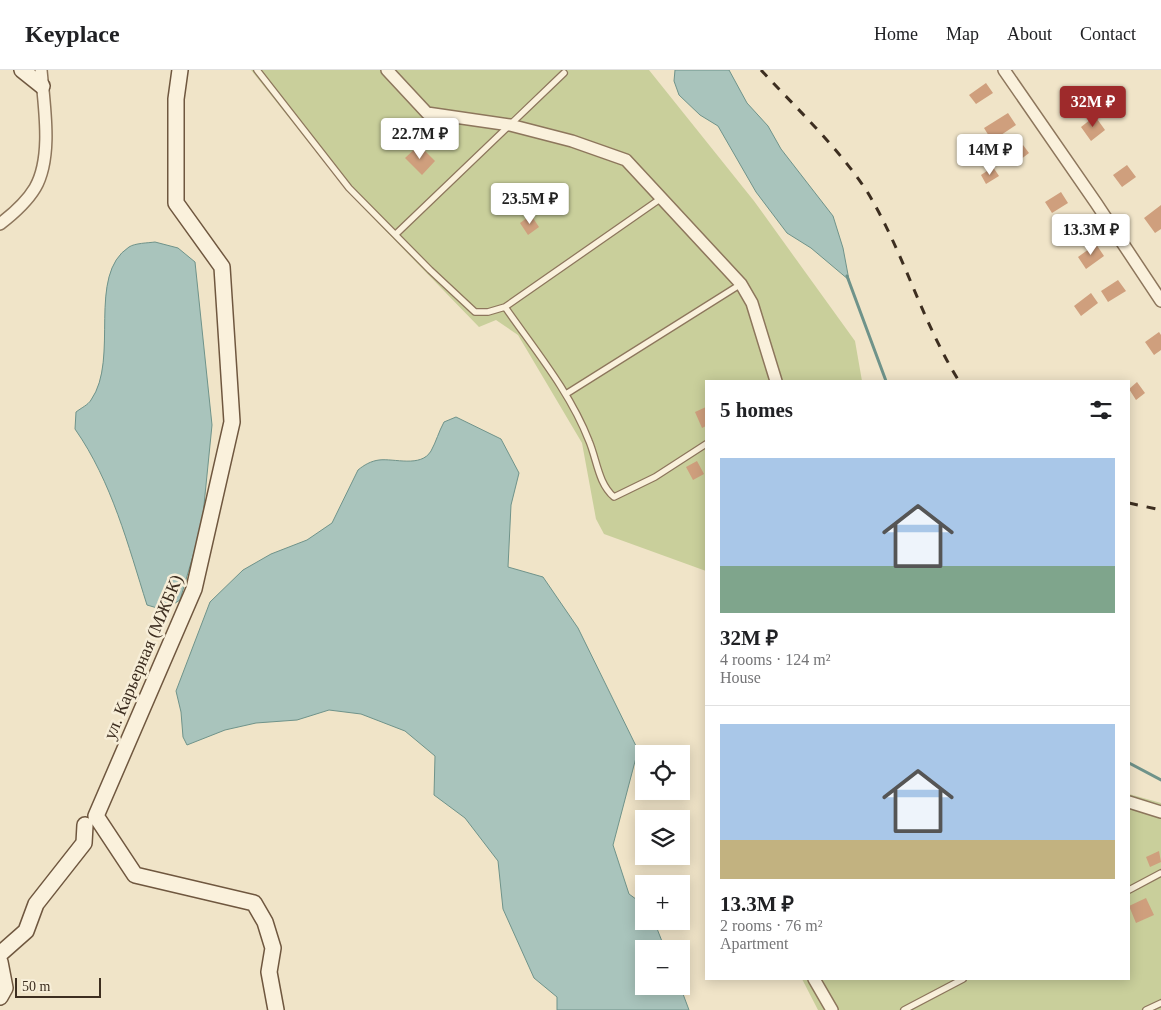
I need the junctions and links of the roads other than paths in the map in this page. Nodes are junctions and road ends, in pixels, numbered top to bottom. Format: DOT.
graph roads {
  1 [pos="22,70"];
  2 [pos="42,70"];
  3 [pos="180,70"];
  4 [pos="257,70"];
  5 [pos="387,70"];
  6 [pos="1004,70"];
  7 [pos="564,73"];
  8 [pos="42,86"];
  9 [pos="510,125"];
  10 [pos="660,199"];
  11 [pos="0,224"];
  12 [pos="396,234"];
  13 [pos="741,284"];
  14 [pos="1161,301"];
  15 [pos="505,307"];
  16 [pos="776,380"];
  17 [pos="566,394"];
  18 [pos="705,445"];
  19 [pos="1130,802"];
  20 [pos="1161,812"];
  21 [pos="85,825"];
  22 [pos="1161,873"];
  23 [pos="1130,889"];
  24 [pos="0,954"];
  25 [pos="0,962"];
  26 [pos="815,980"];
  27 [pos="960,980"];
  28 [pos="0,997"];
  29 [pos="1161,1002"];
  30 [pos="276,1010"];
  31 [pos="832,1010"];
  32 [pos="904,1010"];
  33 [pos="1146,1010"];
  1 -- 8 [label="street"];
  2 -- 8 [label="street"];
  3 -- 30 [label="street, ул. Карьерная (МЖБК)"];
  4 -- 12 [label="lane"];
  5 -- 9 [label="street"];
  6 -- 14 [label="street"];
  7 -- 9 [label="lane"];
  8 -- 11 [label="street"];
  9 -- 10 [label="street"];
  9 -- 12 [label="lane"];
  10 -- 13 [label="street"];
  10 -- 15 [label="lane"];
  12 -- 15 [label="lane"];
  13 -- 16 [label="street"];
  13 -- 17 [label="lane"];
  15 -- 17 [label="lane"];
  17 -- 18 [label="lane"];
  19 -- 20 [label="street"];
  21 -- 24 [label="street"];
  22 -- 23 [label="lane"];
  25 -- 28 [label="street"];
  26 -- 31 [label="street"];
  27 -- 32 [label="lane"];
  29 -- 33 [label="lane"];
}
